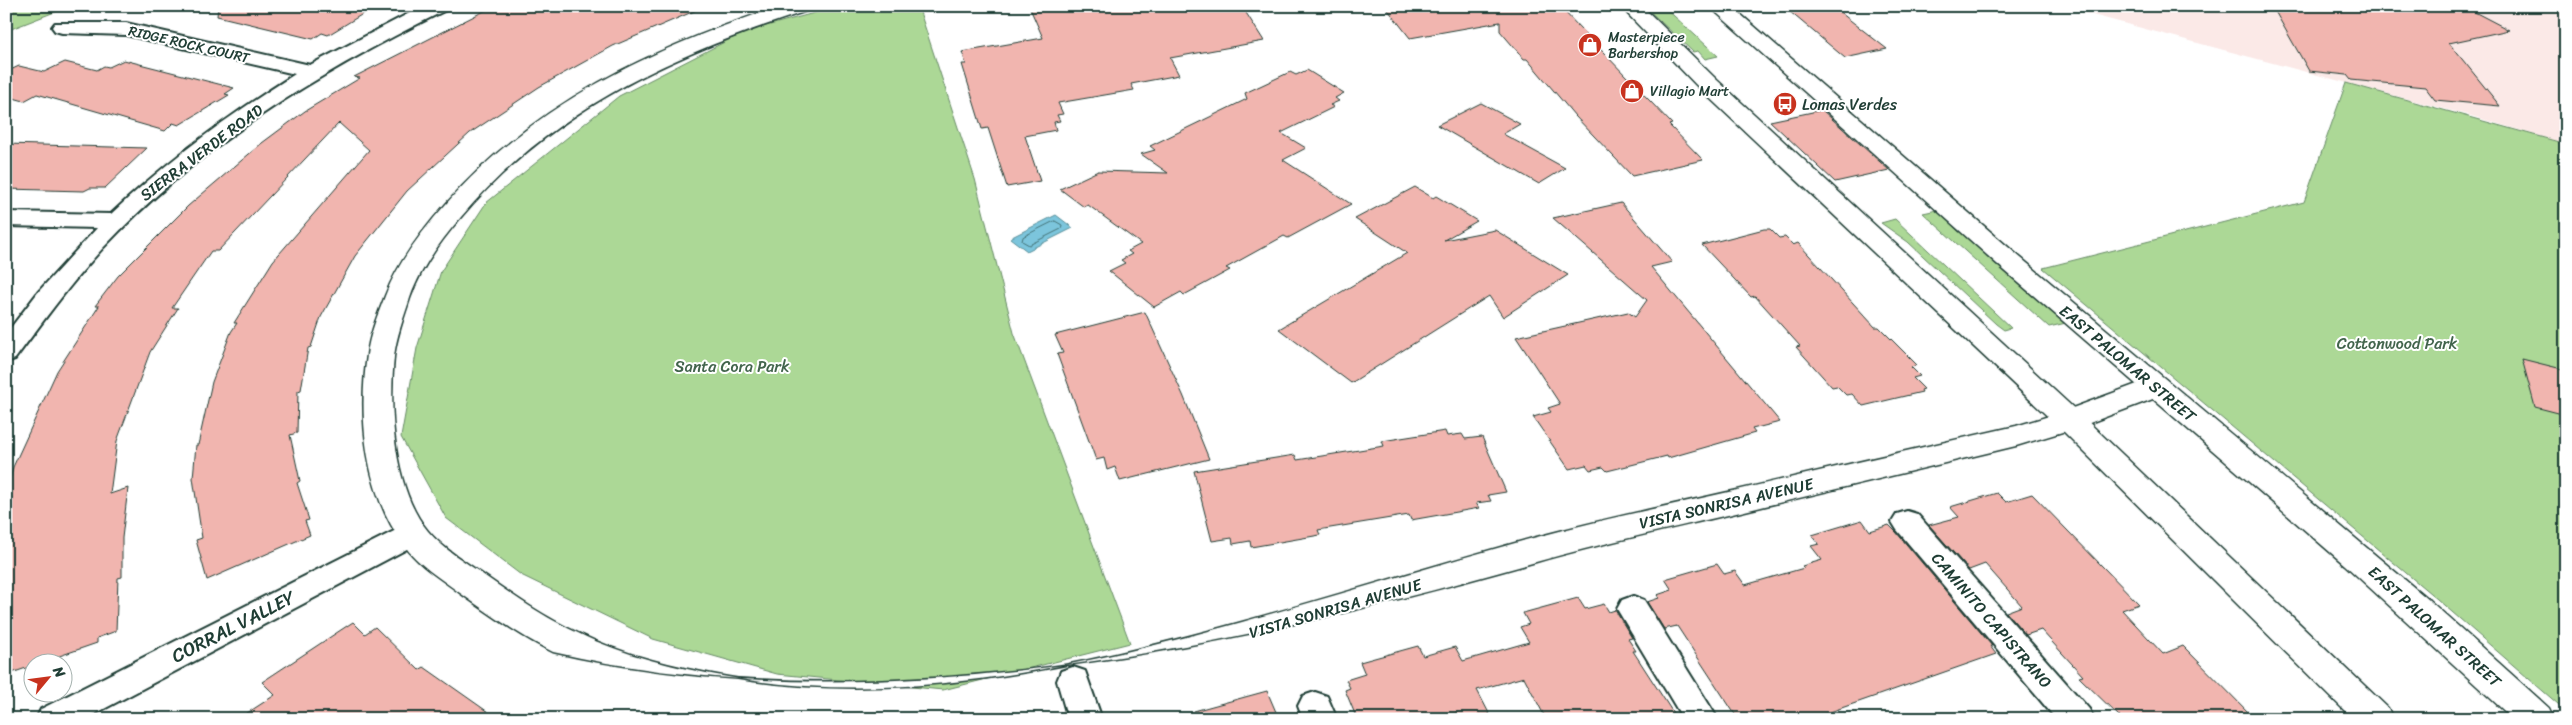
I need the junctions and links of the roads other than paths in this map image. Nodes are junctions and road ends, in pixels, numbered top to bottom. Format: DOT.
graph roads {
  1 [pos="440,6"];
  2 [pos="803,6"];
  3 [pos="1630,6"];
  4 [pos="1719,6"];
  5 [pos="62,26"];
  6 [pos="314,72"];
  7 [pos="6,219"];
  8 [pos="115,221"];
  9 [pos="6,353"];
  10 [pos="2156,387"];
  11 [pos="2069,420"];
  12 [pos="1907,522"];
  13 [pos="412,533"];
  14 [pos="1633,609"];
  15 [pos="1073,681"];
  16 [pos="2073,718"];
  17 [pos="54,719"];
  18 [pos="1085,719"];
  19 [pos="1701,719"];
  20 [pos="2376,719"];
  21 [pos="2537,719"];
  1 -- 6 [label="street, SIERRA VERDE ROAD"];
  2 -- 13 [label="street, VISTA SONRISA AVENUE"];
  3 -- 11 [label="street"];
  4 -- 10 [label="street, EAST PALOMAR STREET"];
  5 -- 6 [label="street, RIDGE ROCK COURT"];
  6 -- 8 [label="street, SIERRA VERDE ROAD"];
  7 -- 8 [label="street"];
  8 -- 9 [label="street, SIERRA VERDE ROAD"];
  10 -- 11 [label="street, VISTA SONRISA AVENUE"];
  10 -- 21 [label="street, EAST PALOMAR STREET"];
  11 -- 15 [label="street, VISTA SONRISA AVENUE"];
  11 -- 20 [label="street"];
  12 -- 16 [label="street, CAMINITO CAPISTRANO"];
  13 -- 15 [label="street, VISTA SONRISA AVENUE"];
  13 -- 17 [label="street, CORRAL VALLEY"];
  14 -- 19 [label="street"];
  15 -- 18 [label="street"];
}
